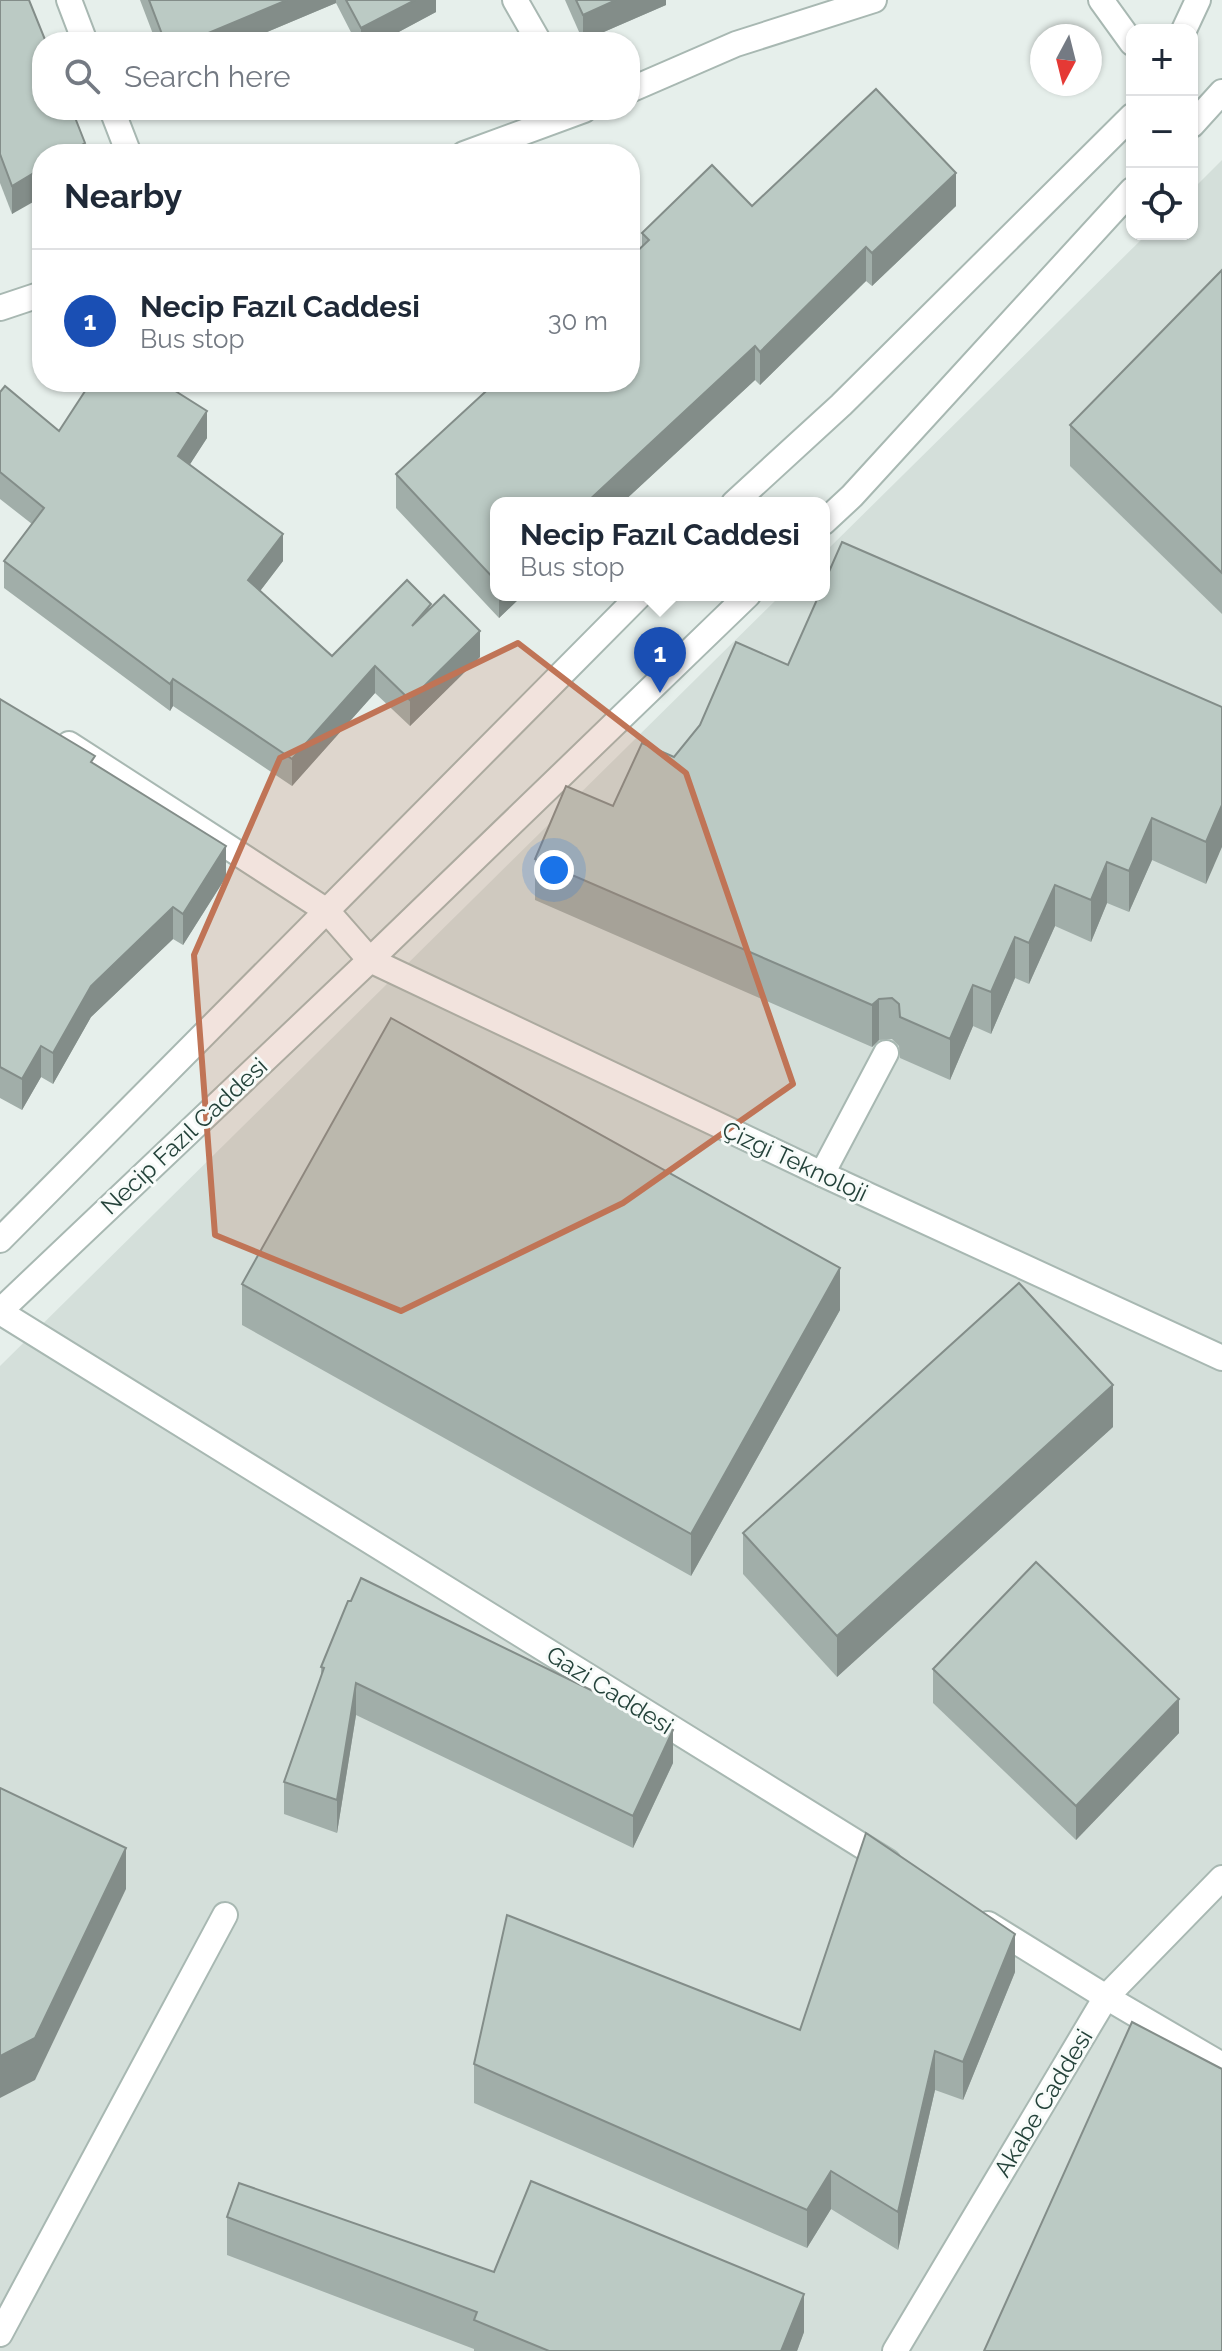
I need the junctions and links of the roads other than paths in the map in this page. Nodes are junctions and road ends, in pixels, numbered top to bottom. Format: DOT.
graph roads {
  1 [pos="69,0"];
  2 [pos="515,0"];
  3 [pos="1101,0"];
  4 [pos="1198,0"];
  5 [pos="859,2"];
  6 [pos="1187,24"];
  7 [pos="81,32"];
  8 [pos="533,32"];
  9 [pos="1126,35"];
  10 [pos="640,86"];
  11 [pos="1222,92"];
  12 [pos="1198,118"];
  13 [pos="116,120"];
  14 [pos="556,120"];
  15 [pos="1126,122"];
  16 [pos="125,144"];
  17 [pos="491,144"];
  18 [pos="1126,197"];
  19 [pos="32,297"];
  20 [pos="0,308"];
  21 [pos="741,497"];
  22 [pos="830,516"];
  23 [pos="634,601"];
  24 [pos="742,601"];
  25 [pos="52,733"];
  26 [pos="327,911"];
  27 [pos="370,960"];
  28 [pos="886,1053"];
  29 [pos="822,1174"];
  30 [pos="0,1240"];
  31 [pos="0,1311"];
  32 [pos="1222,1358"];
  33 [pos="904,1871"];
  34 [pos="1222,1878"];
  35 [pos="971,1913"];
  36 [pos="225,1915"];
  37 [pos="1106,1997"];
  38 [pos="1222,2065"];
  39 [pos="0,2334"];
  40 [pos="895,2351"];
  1 -- 7 [label="street"];
  2 -- 8 [label="street"];
  3 -- 9 [label="street"];
  4 -- 6 [label="street"];
  5 -- 10 [label="street"];
  11 -- 12 [label="street"];
  13 -- 16 [label="street"];
  14 -- 17 [label="street"];
  15 -- 21 [label="street"];
  18 -- 22 [label="street"];
  19 -- 20 [label="street"];
  23 -- 26 [label="street"];
  24 -- 27 [label="street, Necip Fazıl Caddesi"];
  25 -- 26 [label="street"];
  26 -- 27 [label="street"];
  26 -- 30 [label="street"];
  27 -- 29 [label="street, Çizgi Teknoloji"];
  27 -- 31 [label="street, Necip Fazıl Caddesi"];
  28 -- 29 [label="street"];
  29 -- 32 [label="street, Çizgi Teknoloji"];
  31 -- 33 [label="street, Gazi Caddesi"];
  34 -- 37 [label="street, Akabe Caddesi"];
  35 -- 37 [label="street"];
  36 -- 39 [label="street"];
  37 -- 38 [label="street"];
  37 -- 40 [label="street, Akabe Caddesi"];
}
